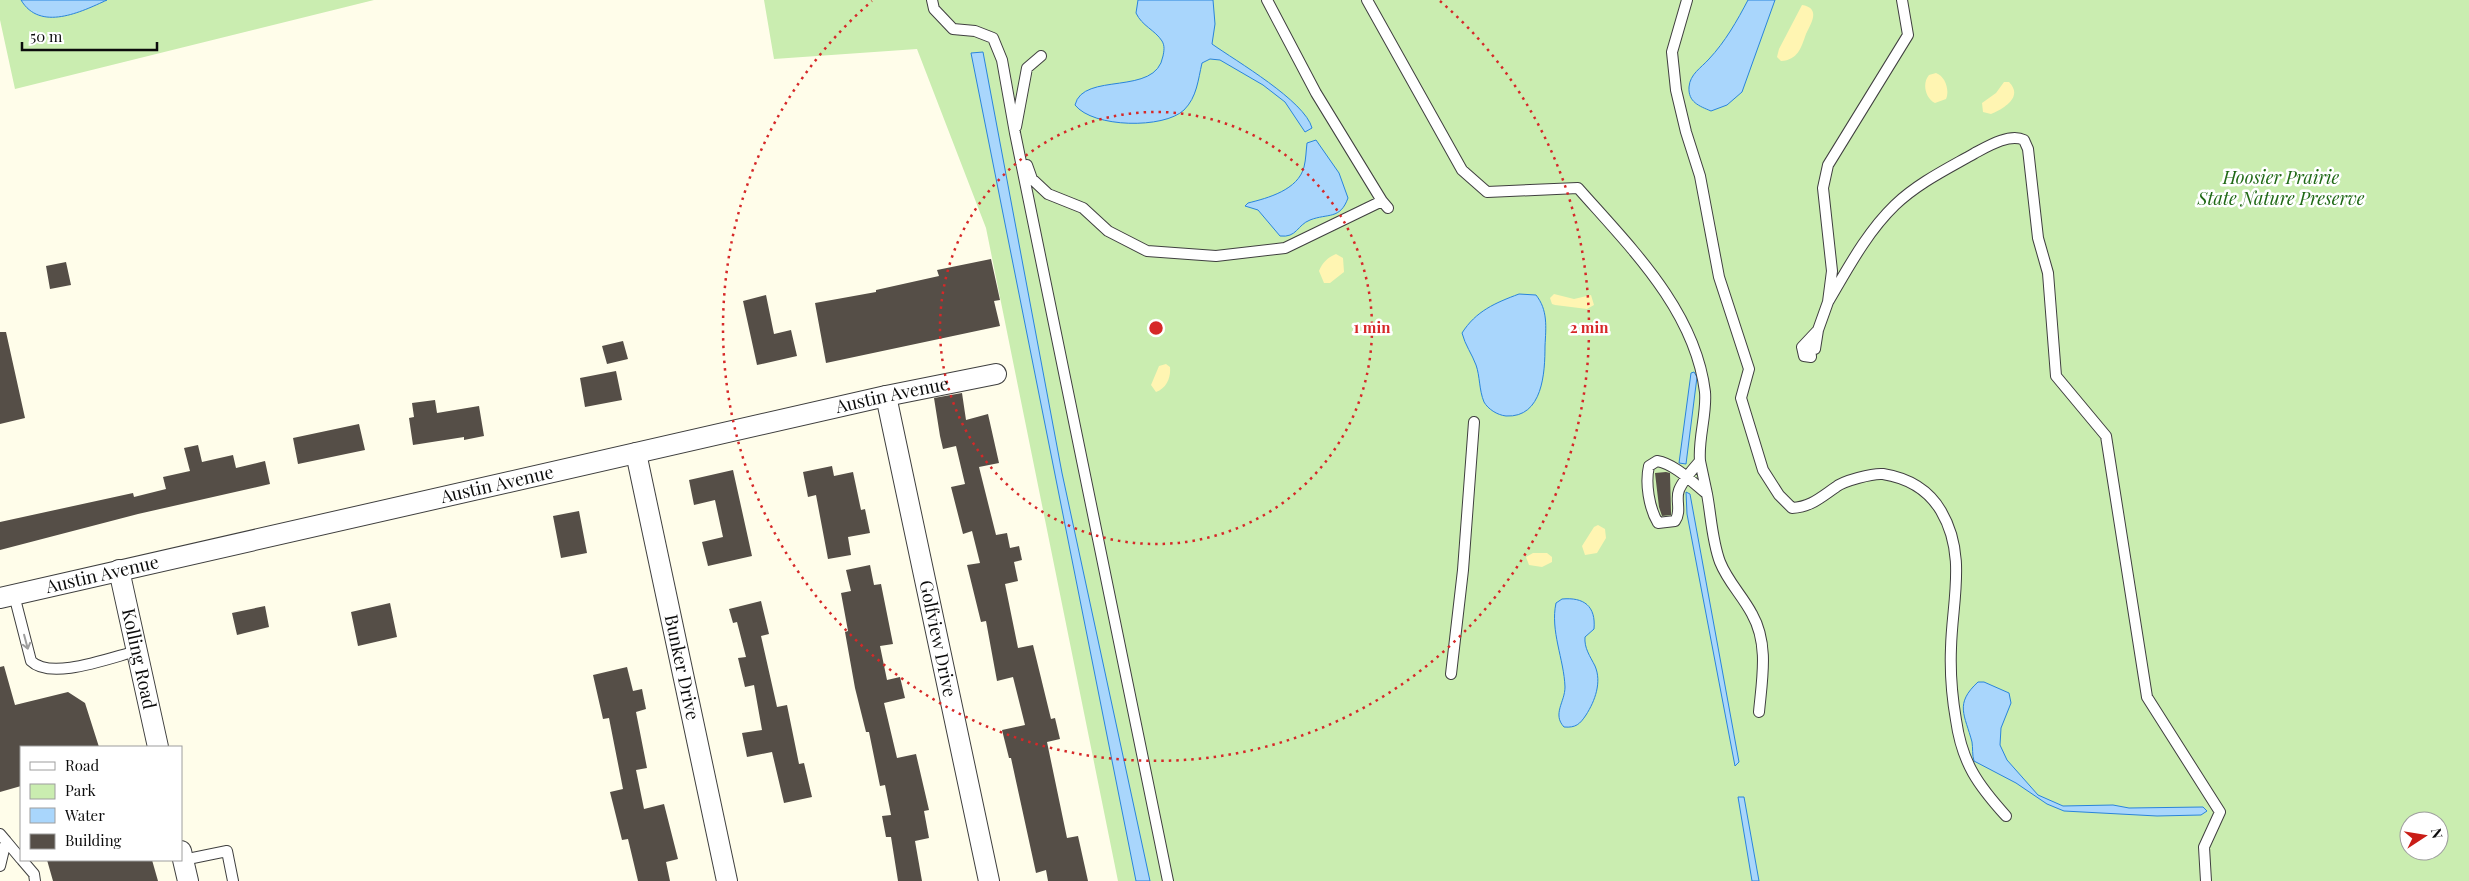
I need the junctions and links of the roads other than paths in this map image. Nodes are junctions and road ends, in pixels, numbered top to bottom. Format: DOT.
graph roads {
  1 [pos="932,0"];
  2 [pos="1267,0"];
  3 [pos="1368,0"];
  4 [pos="1688,0"];
  5 [pos="1902,0"];
  6 [pos="1041,56"];
  7 [pos="1015,133"];
  8 [pos="1828,302"];
  9 [pos="1818,330"];
  10 [pos="996,374"];
  11 [pos="886,396"];
  12 [pos="1474,422"];
  13 [pos="636,453"];
  14 [pos="1700,461"];
  15 [pos="1686,478"];
  16 [pos="1707,494"];
  17 [pos="120,570"];
  18 [pos="7,596"];
  19 [pos="137,651"];
  20 [pos="1450,674"];
  21 [pos="1759,712"];
  22 [pos="158,746"];
  23 [pos="2006,816"];
  24 [pos="3,837"];
  25 [pos="182,855"];
  26 [pos="20,857"];
  27 [pos="24,861"];
  28 [pos="0,866"];
  29 [pos="35,881"];
  30 [pos="188,881"];
  31 [pos="233,881"];
  32 [pos="726,881"];
  33 [pos="989,881"];
  34 [pos="1168,881"];
  35 [pos="2206,881"];
  1 -- 7 [label="lane"];
  2 -- 7 [label="lane"];
  3 -- 14 [label="lane"];
  4 -- 23 [label="lane"];
  5 -- 8 [label="lane"];
  6 -- 7 [label="lane"];
  7 -- 34 [label="lane"];
  8 -- 9 [label="lane"];
  8 -- 35 [label="lane"];
  10 -- 11 [label="street, Austin Avenue"];
  11 -- 13 [label="street, Austin Avenue"];
  11 -- 33 [label="street, Golfview Drive"];
  12 -- 20 [label="lane"];
  13 -- 17 [label="street, Austin Avenue"];
  13 -- 32 [label="street, Bunker Drive"];
  14 -- 15 [label="lane"];
  14 -- 16 [label="lane"];
  15 -- 15 [label="lane"];
  15 -- 16 [label="lane"];
  16 -- 21 [label="lane"];
  17 -- 18 [label="street, Austin Avenue"];
  17 -- 19 [label="street, Kolling Road"];
  18 -- 19 [label="lane, one-way"];
  19 -- 22 [label="street, Kolling Road"];
  24 -- 26 [label="lane"];
  24 -- 28 [label="lane"];
  25 -- 30 [label="street"];
  25 -- 31 [label="lane"];
  27 -- 29 [label="lane"];
}
